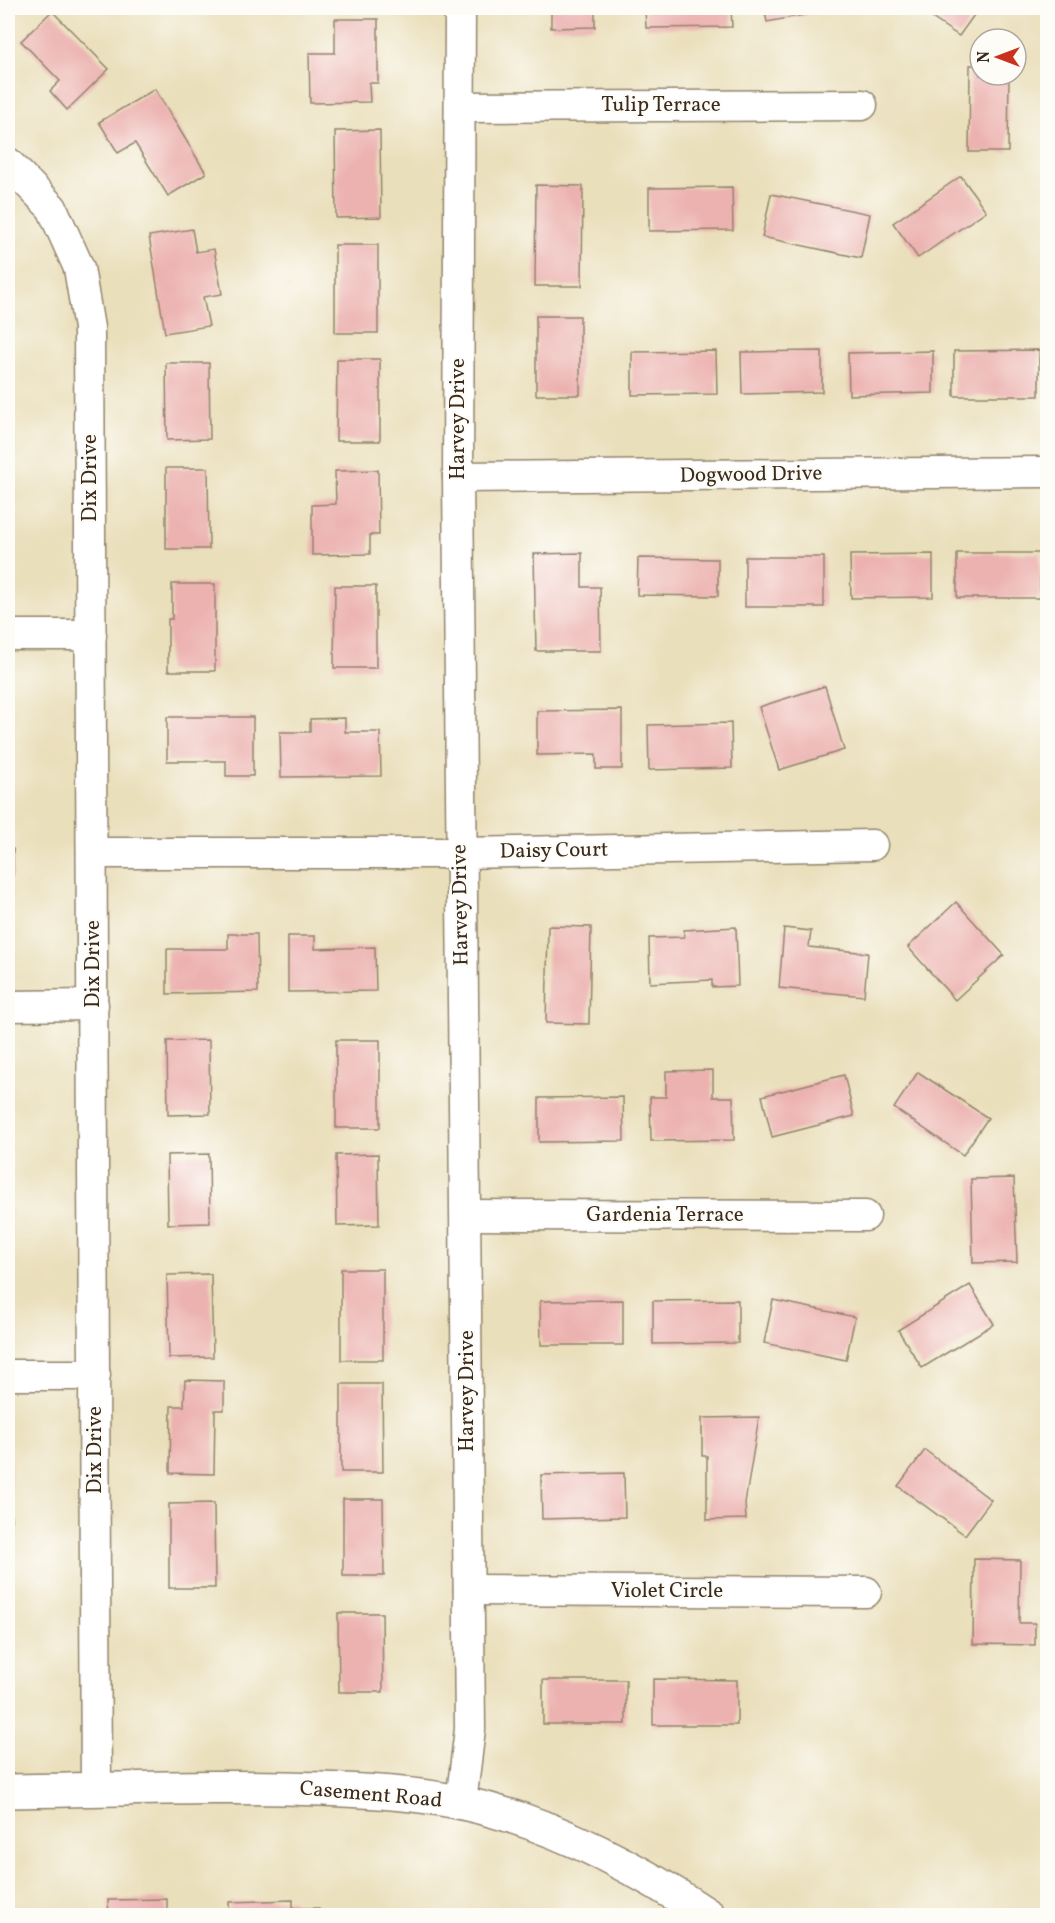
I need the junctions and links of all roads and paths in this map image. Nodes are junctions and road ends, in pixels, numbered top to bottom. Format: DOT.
graph roads {
  1 [pos="460,8"];
  2 [pos="862,105"];
  3 [pos="460,107"];
  4 [pos="8,163"];
  5 [pos="1045,472"];
  6 [pos="458,477"];
  7 [pos="8,634"];
  8 [pos="91,635"];
  9 [pos="872,844"];
  10 [pos="460,853"];
  11 [pos="92,854"];
  12 [pos="93,1005"];
  13 [pos="8,1006"];
  14 [pos="466,1215"];
  15 [pos="865,1216"];
  16 [pos="8,1375"];
  17 [pos="95,1375"];
  18 [pos="469,1590"];
  19 [pos="866,1592"];
  20 [pos="96,1790"];
  21 [pos="8,1791"];
  22 [pos="461,1802"];
  23 [pos="709,1916"];
  1 -- 3 [label="street, Harvey Drive"];
  2 -- 3 [label="street, Tulip Terrace"];
  3 -- 6 [label="street, Harvey Drive"];
  4 -- 8 [label="street, Dix Drive"];
  5 -- 6 [label="street, Dogwood Drive"];
  6 -- 10 [label="street, Harvey Drive"];
  7 -- 8 [label="street"];
  8 -- 11 [label="street, Dix Drive"];
  9 -- 10 [label="street, Daisy Court"];
  10 -- 11 [label="street, Daisy Court"];
  10 -- 14 [label="street, Harvey Drive"];
  11 -- 12 [label="street, Dix Drive"];
  12 -- 13 [label="street"];
  12 -- 17 [label="street, Dix Drive"];
  14 -- 15 [label="street, Gardenia Terrace"];
  14 -- 18 [label="street, Harvey Drive"];
  16 -- 17 [label="street"];
  17 -- 20 [label="street, Dix Drive"];
  18 -- 19 [label="street, Violet Circle"];
  18 -- 22 [label="street, Harvey Drive"];
  20 -- 21 [label="street, Casement Road"];
  20 -- 22 [label="street, Casement Road"];
  22 -- 23 [label="street, Casement Road"];
}
